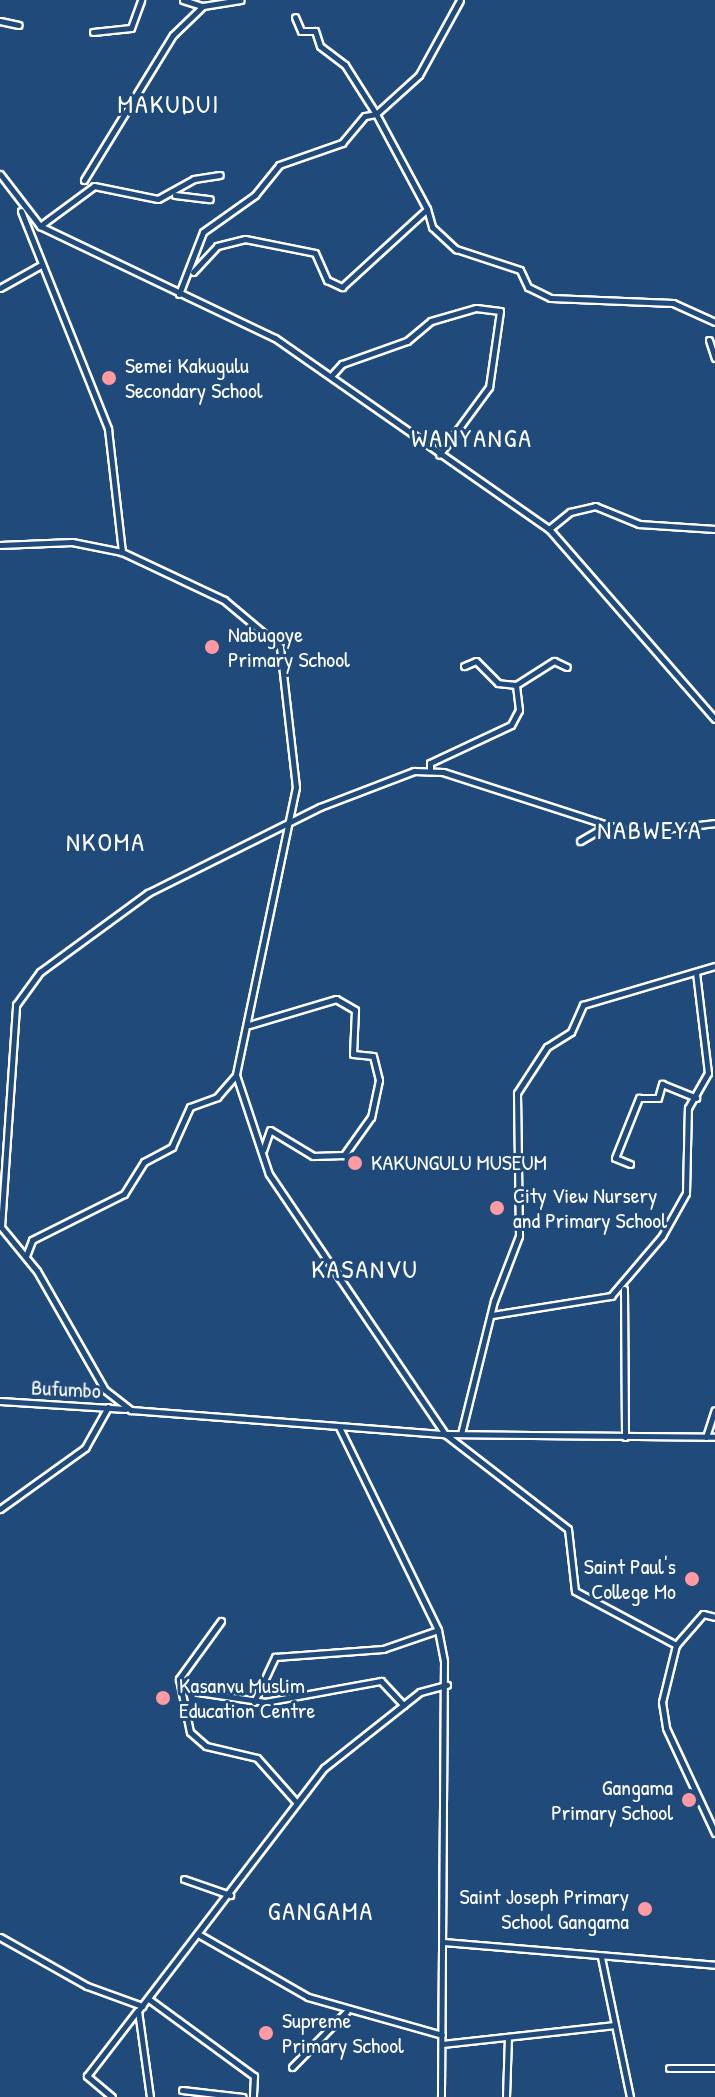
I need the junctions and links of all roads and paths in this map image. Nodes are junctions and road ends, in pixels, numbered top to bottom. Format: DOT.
graph roads {
  1 [pos="141,0"];
  2 [pos="183,0"];
  3 [pos="241,0"];
  4 [pos="460,0"];
  5 [pos="203,6"];
  6 [pos="295,17"];
  7 [pos="0,21"];
  8 [pos="19,25"];
  9 [pos="93,32"];
  10 [pos="376,114"];
  11 [pos="0,174"];
  12 [pos="220,175"];
  13 [pos="84,180"];
  14 [pos="174,195"];
  15 [pos="210,199"];
  16 [pos="20,209"];
  17 [pos="427,209"];
  18 [pos="40,226"];
  19 [pos="41,265"];
  20 [pos="193,272"];
  21 [pos="0,288"];
  22 [pos="179,294"];
  23 [pos="715,322"];
  24 [pos="709,340"];
  25 [pos="715,358"];
  26 [pos="332,375"];
  27 [pos="439,455"];
  28 [pos="549,529"];
  29 [pos="715,529"];
  30 [pos="0,545"];
  31 [pos="122,552"];
  32 [pos="464,666"];
  33 [pos="567,667"];
  34 [pos="516,685"];
  35 [pos="715,719"];
  36 [pos="430,770"];
  37 [pos="292,806"];
  38 [pos="296,819"];
  39 [pos="715,823"];
  40 [pos="609,825"];
  41 [pos="286,826"];
  42 [pos="580,841"];
  43 [pos="715,966"];
  44 [pos="696,973"];
  45 [pos="248,1025"];
  46 [pos="236,1075"];
  47 [pos="227,1089"];
  48 [pos="241,1092"];
  49 [pos="696,1098"];
  50 [pos="263,1152"];
  51 [pos="630,1164"];
  52 [pos="0,1227"];
  53 [pos="26,1257"];
  54 [pos="624,1289"];
  55 [pos="492,1315"];
  56 [pos="0,1401"];
  57 [pos="108,1407"];
  58 [pos="131,1410"];
  59 [pos="715,1410"];
  60 [pos="339,1427"];
  61 [pos="445,1434"];
  62 [pos="461,1434"];
  63 [pos="625,1437"];
  64 [pos="706,1437"];
  65 [pos="715,1437"];
  66 [pos="0,1509"];
  67 [pos="715,1617"];
  68 [pos="221,1621"];
  69 [pos="438,1630"];
  70 [pos="676,1645"];
  71 [pos="447,1685"];
  72 [pos="198,1692"];
  73 [pos="254,1702"];
  74 [pos="403,1705"];
  75 [pos="296,1802"];
  76 [pos="715,1833"];
  77 [pos="184,1879"];
  78 [pos="230,1895"];
  79 [pos="198,1934"];
  80 [pos="0,1937"];
  81 [pos="443,1942"];
  82 [pos="601,1957"];
  83 [pos="715,1965"];
  84 [pos="150,2000"];
  85 [pos="140,2009"];
  86 [pos="347,2011"];
  87 [pos="615,2025"];
  88 [pos="442,2035"];
  89 [pos="508,2038"];
  90 [pos="442,2044"];
  91 [pos="292,2067"];
  92 [pos="669,2068"];
  93 [pos="715,2068"];
  94 [pos="182,2090"];
  95 [pos="112,2097"];
  96 [pos="150,2097"];
  97 [pos="243,2097"];
  98 [pos="253,2097"];
  99 [pos="441,2097"];
  100 [pos="506,2097"];
  101 [pos="630,2097"];
  1 -- 9 [label="street"];
  2 -- 5 [label="street"];
  3 -- 5 [label="street"];
  4 -- 10 [label="street"];
  5 -- 13 [label="street"];
  6 -- 10 [label="street"];
  7 -- 8 [label="street"];
  10 -- 17 [label="street"];
  10 -- 20 [label="street"];
  11 -- 16 [label="street"];
  12 -- 14 [label="street"];
  14 -- 15 [label="street"];
  14 -- 18 [label="street"];
  16 -- 18 [label="street"];
  16 -- 19 [label="street"];
  17 -- 20 [label="street"];
  17 -- 23 [label="street"];
  18 -- 22 [label="street"];
  19 -- 21 [label="street"];
  19 -- 31 [label="street"];
  20 -- 22 [label="street"];
  22 -- 26 [label="street"];
  24 -- 25 [label="street"];
  26 -- 27 [label="street"];
  26 -- 27 [label="street"];
  27 -- 28 [label="street"];
  28 -- 29 [label="street"];
  28 -- 35 [label="street"];
  30 -- 31 [label="street"];
  31 -- 37 [label="street"];
  32 -- 34 [label="street"];
  33 -- 34 [label="street"];
  34 -- 36 [label="street"];
  36 -- 38 [label="street"];
  36 -- 40 [label="street"];
  37 -- 38 [label="street"];
  37 -- 41 [label="street"];
  38 -- 41 [label="street"];
  39 -- 40 [label="street"];
  40 -- 42 [label="street"];
  41 -- 45 [label="street"];
  41 -- 52 [label="street"];
  43 -- 44 [label="street"];
  44 -- 49 [label="street"];
  44 -- 55 [label="street"];
  45 -- 46 [label="street"];
  45 -- 50 [label="street"];
  46 -- 47 [label="street"];
  46 -- 48 [label="street"];
  47 -- 48 [label="street"];
  47 -- 53 [label="street"];
  48 -- 50 [label="street"];
  49 -- 51 [label="street"];
  49 -- 54 [label="street"];
  50 -- 61 [label="street"];
  52 -- 53 [label="street"];
  53 -- 58 [label="street"];
  54 -- 55 [label="street"];
  54 -- 63 [label="street"];
  55 -- 62 [label="street"];
  56 -- 57 [label="street, Bufumbo"];
  57 -- 58 [label="street, Bufumbo"];
  57 -- 66 [label="street"];
  58 -- 60 [label="street, Bufumbo"];
  59 -- 64 [label="street"];
  60 -- 61 [label="street, Bufumbo"];
  60 -- 69 [label="street"];
  61 -- 62 [label="street, Bufumbo"];
  61 -- 70 [label="street"];
  62 -- 63 [label="street, Bufumbo"];
  63 -- 64 [label="street, Bufumbo"];
  64 -- 65 [label="street, Bufumbo"];
  67 -- 70 [label="street"];
  68 -- 75 [label="street"];
  69 -- 71 [label="street"];
  69 -- 73 [label="street"];
  70 -- 76 [label="street"];
  71 -- 74 [label="street"];
  71 -- 81 [label="street"];
  72 -- 73 [label="street"];
  73 -- 74 [label="street"];
  74 -- 75 [label="street"];
  75 -- 78 [label="street"];
  77 -- 78 [label="street"];
  78 -- 79 [label="street"];
  79 -- 84 [label="street"];
  79 -- 86 [label="street"];
  80 -- 85 [label="street"];
  81 -- 82 [label="street"];
  81 -- 88 [label="street"];
  82 -- 83 [label="street"];
  82 -- 87 [label="street"];
  84 -- 85 [label="street"];
  84 -- 98 [label="street"];
  85 -- 95 [label="street"];
  85 -- 96 [label="street"];
  86 -- 88 [label="street"];
  86 -- 91 [label="street"];
  87 -- 89 [label="street"];
  87 -- 101 [label="street"];
  88 -- 90 [label="street"];
  89 -- 90 [label="street"];
  89 -- 100 [label="street"];
  90 -- 99 [label="street"];
  92 -- 93 [label="street"];
  94 -- 97 [label="street"];
}
